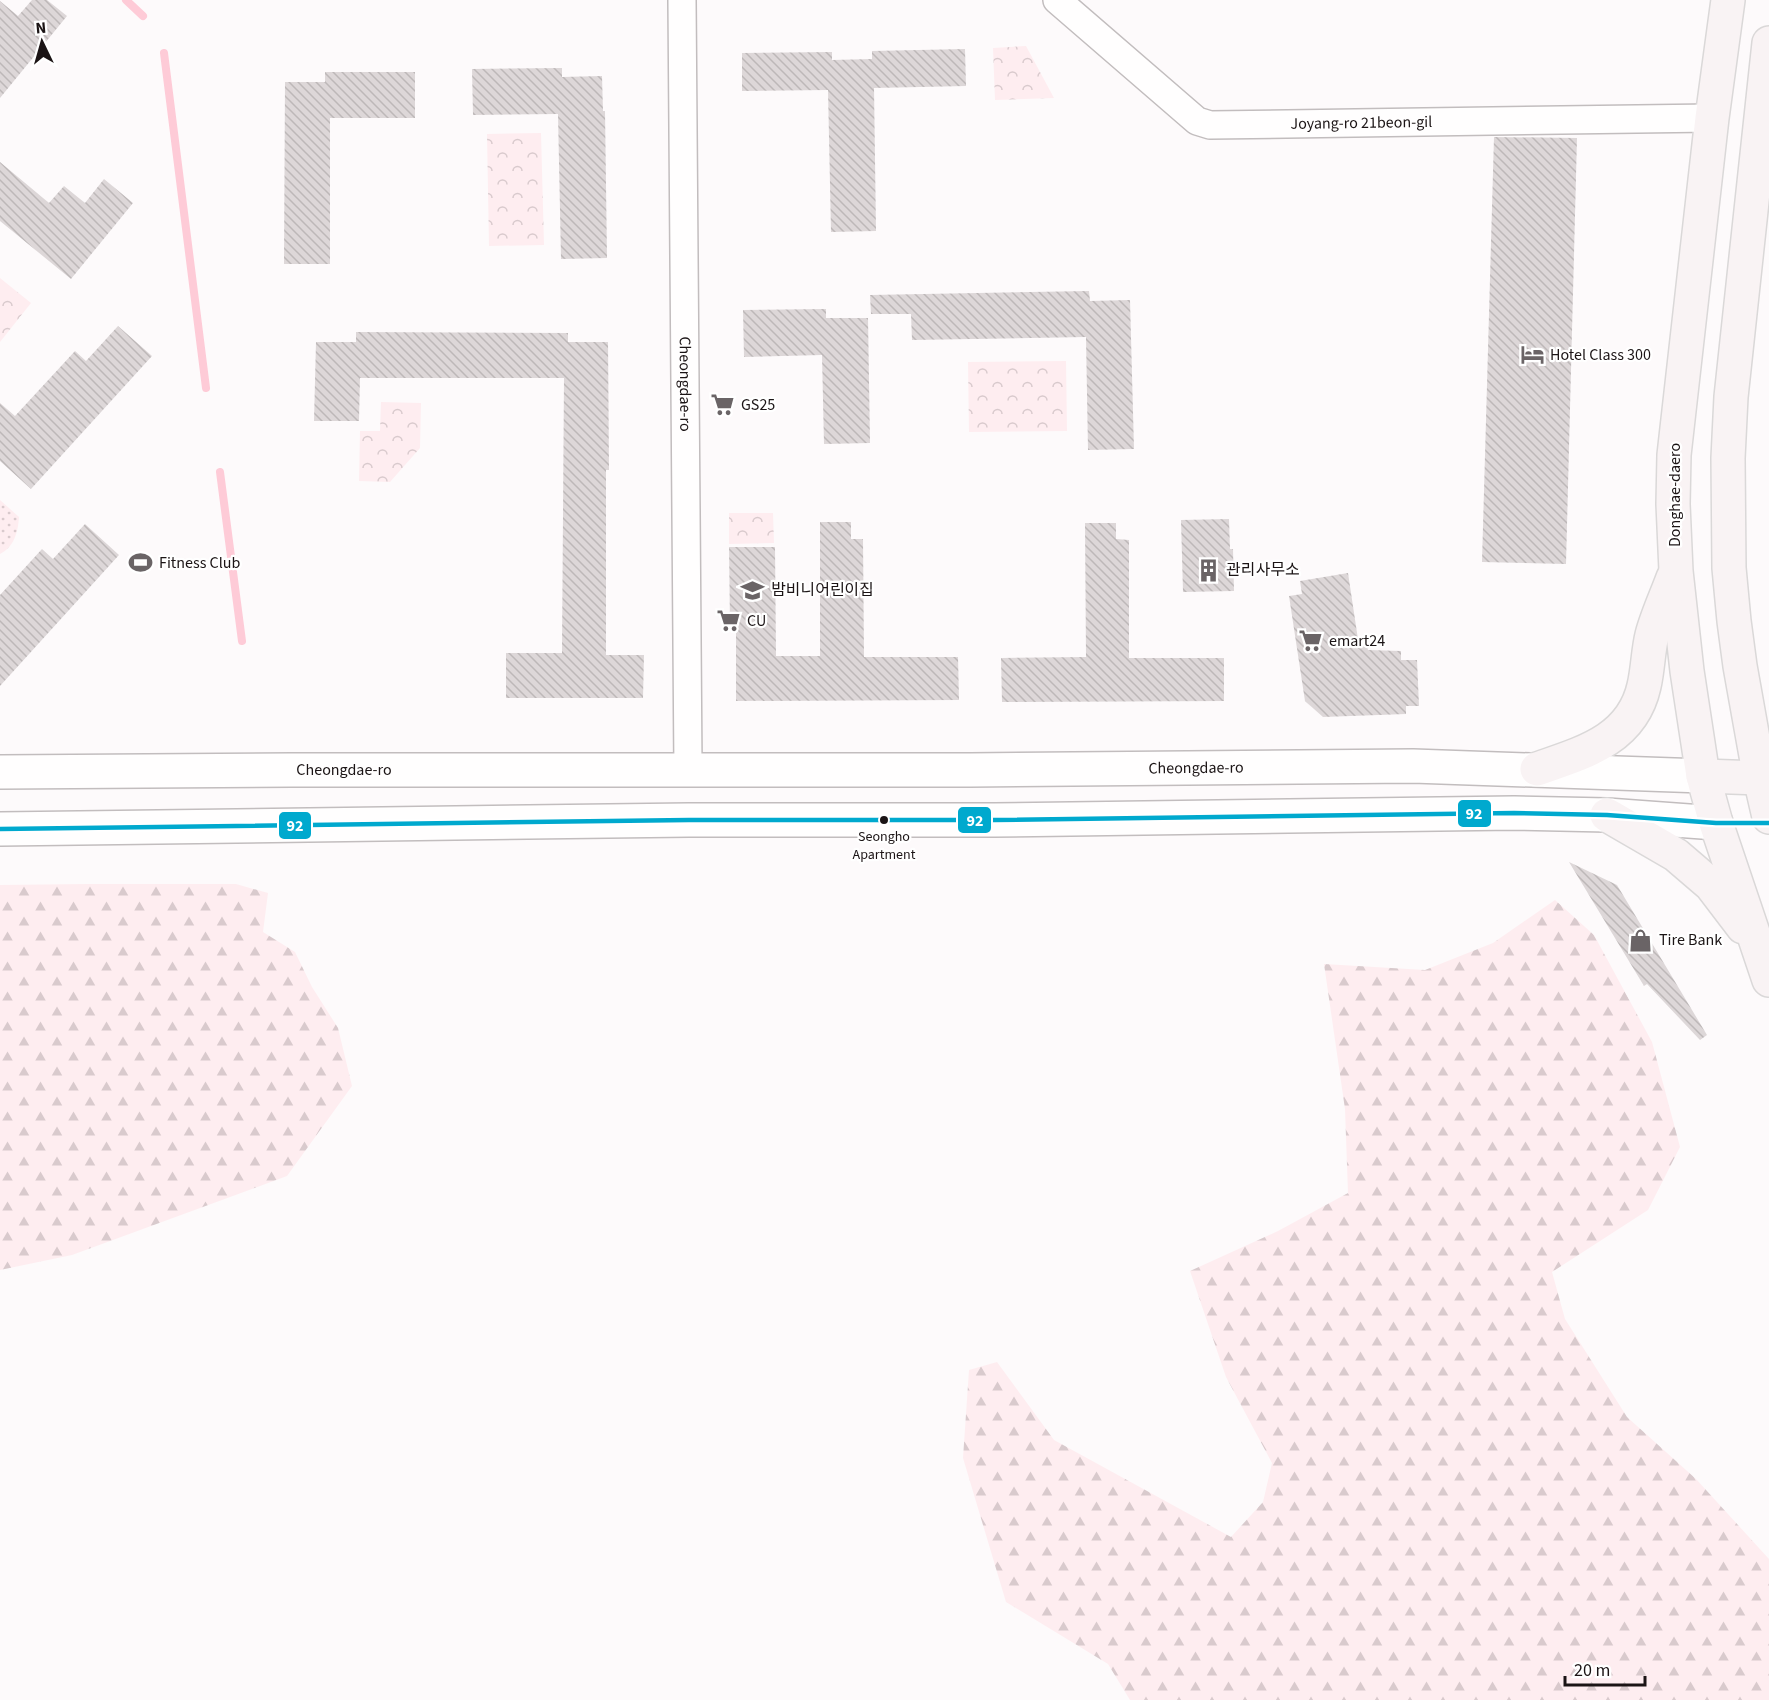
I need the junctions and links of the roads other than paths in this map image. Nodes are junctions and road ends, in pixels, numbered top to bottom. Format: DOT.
graph roads {
  1 [pos="682,0"];
  2 [pos="1057,0"];
  3 [pos="1728,0"];
  4 [pos="1769,43"];
  5 [pos="1712,118"];
  6 [pos="1676,571"];
  7 [pos="1289,767"];
  8 [pos="688,769"];
  9 [pos="1537,769"];
  10 [pos="0,772"];
  11 [pos="1703,776"];
  12 [pos="1760,778"];
  13 [pos="1607,815"];
  14 [pos="1295,816"];
  15 [pos="1769,817"];
  16 [pos="689,820"];
  17 [pos="1716,823"];
  18 [pos="1769,823"];
  19 [pos="0,829"];
  20 [pos="1758,946"];
  21 [pos="1769,980"];
  1 -- 8 [label="street, Cheongdae-ro"];
  2 -- 5 [label="street, Joyang-ro 21beon-gil"];
  3 -- 5 [label="main road, Donghae-daero"];
  4 -- 12 [label="main road"];
  5 -- 6 [label="main road, Donghae-daero"];
  6 -- 9 [label="main road"];
  6 -- 11 [label="main road, Donghae-daero"];
  7 -- 8 [label="street, Cheongdae-ro"];
  7 -- 9 [label="street, Cheongdae-ro"];
  7 -- 14 [label="street"];
  8 -- 10 [label="street, Cheongdae-ro"];
  8 -- 16 [label="street, Cheongdae-ro"];
  9 -- 11 [label="street, Cheongdae-ro"];
  11 -- 12 [label="main road"];
  11 -- 17 [label="main road, Donghae-daero"];
  12 -- 15 [label="main road"];
  13 -- 14 [label="street"];
  13 -- 17 [label="street"];
  13 -- 20 [label="main road"];
  14 -- 16 [label="street"];
  16 -- 19 [label="street"];
  17 -- 18 [label="main road"];
  17 -- 20 [label="main road, Donghae-daero"];
  20 -- 21 [label="main road, Donghae-daero"];
}
